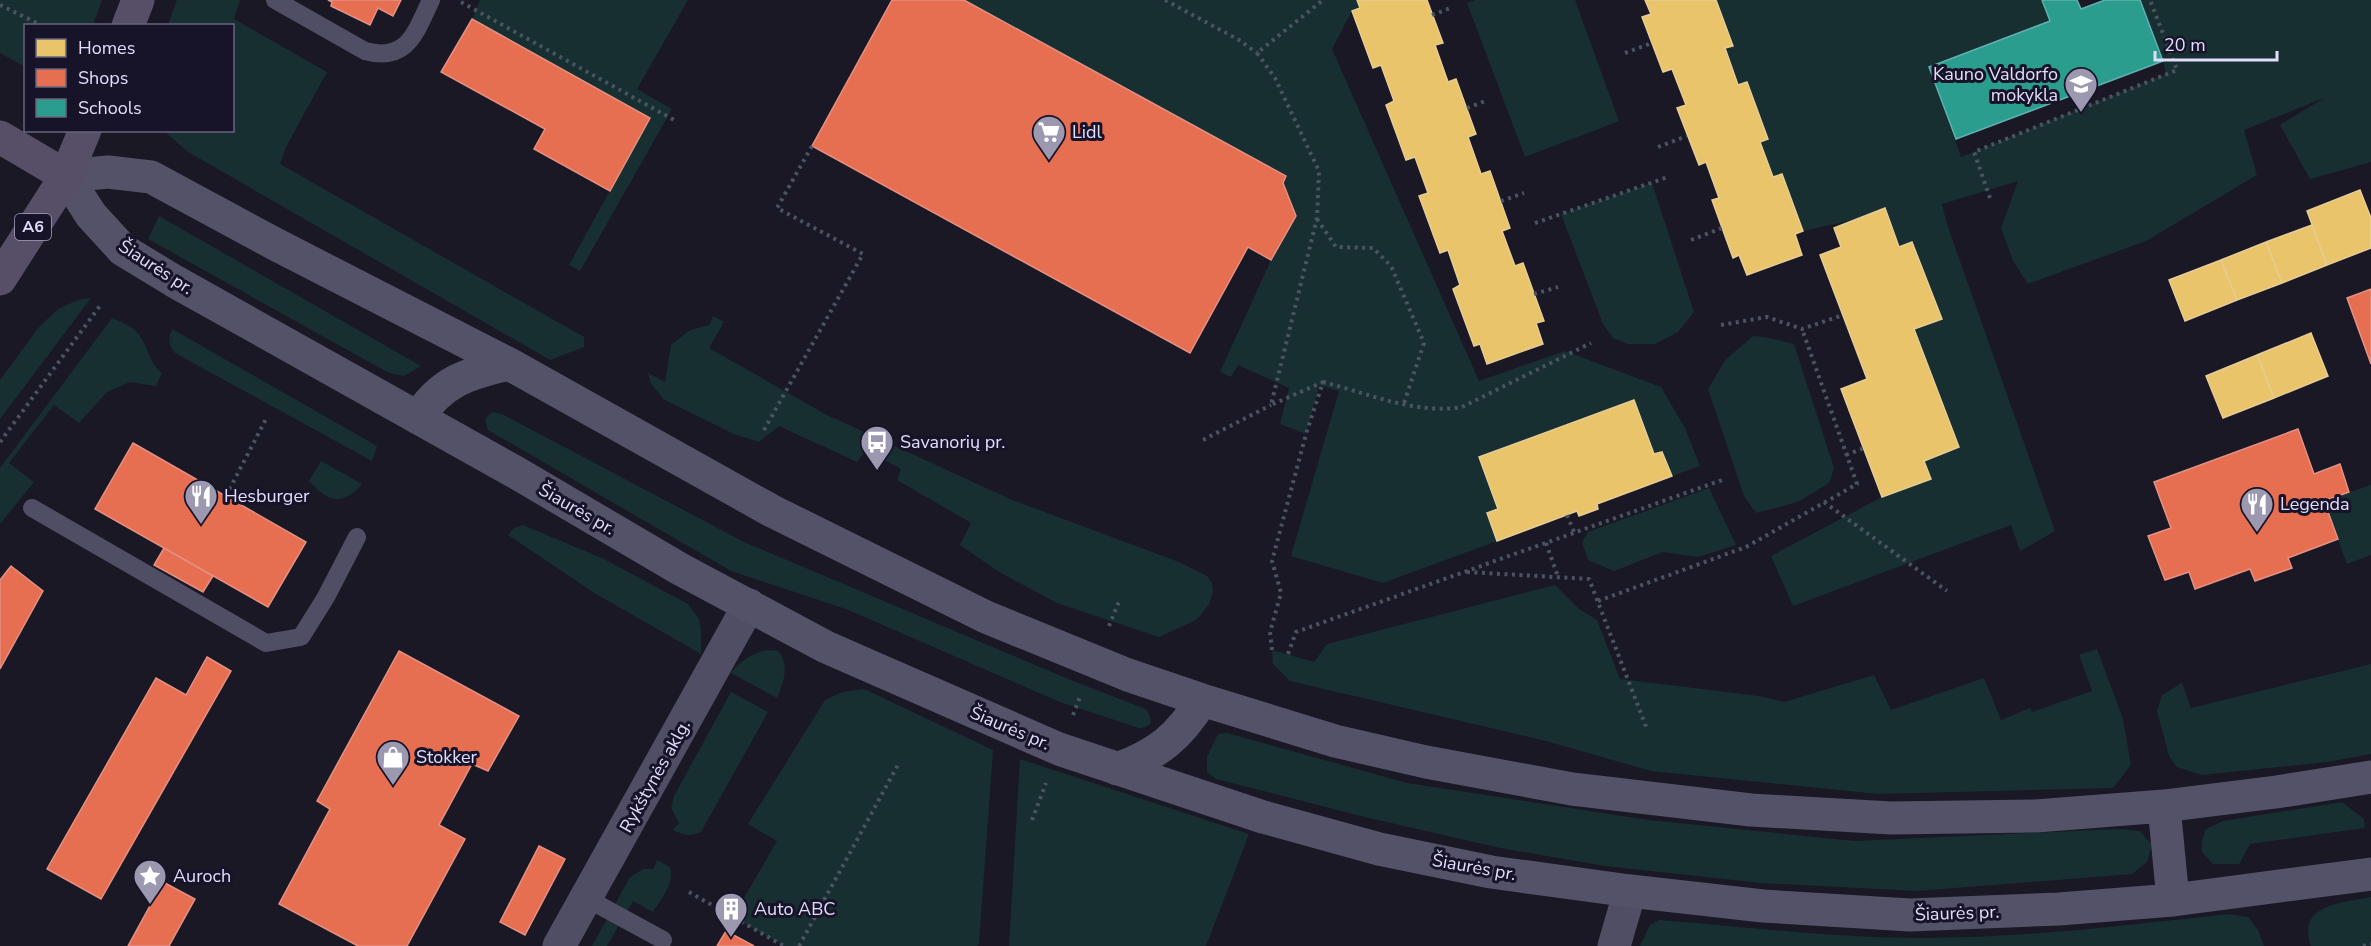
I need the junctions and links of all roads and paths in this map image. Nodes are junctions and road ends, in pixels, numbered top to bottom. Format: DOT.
graph roads {
  1 [pos="138,0"];
  2 [pos="275,0"];
  3 [pos="431,0"];
  4 [pos="457,0"];
  5 [pos="1165,0"];
  6 [pos="1323,0"];
  7 [pos="2150,0"];
  8 [pos="0,5"];
  9 [pos="1453,7"];
  10 [pos="1432,15"];
  11 [pos="40,24"];
  12 [pos="129,24"];
  13 [pos="1652,43"];
  14 [pos="1257,53"];
  15 [pos="1625,53"];
  16 [pos="1488,100"];
  17 [pos="1467,108"];
  18 [pos="676,122"];
  19 [pos="84,132"];
  20 [pos="1688,136"];
  21 [pos="0,137"];
  22 [pos="812,146"];
  23 [pos="1658,147"];
  24 [pos="66,176"];
  25 [pos="1668,177"];
  26 [pos="1524,192"];
  27 [pos="1990,198"];
  28 [pos="1501,201"];
  29 [pos="1317,218"];
  30 [pos="1536,224"];
  31 [pos="1722,228"];
  32 [pos="1691,240"];
  33 [pos="0,279"];
  34 [pos="1558,286"];
  35 [pos="1534,294"];
  36 [pos="102,303"];
  37 [pos="1843,315"];
  38 [pos="1721,325"];
  39 [pos="1802,329"];
  40 [pos="1591,343"];
  41 [pos="509,364"];
  42 [pos="1323,382"];
  43 [pos="1404,403"];
  44 [pos="1271,405"];
  45 [pos="267,417"];
  46 [pos="418,417"];
  47 [pos="764,430"];
  48 [pos="1203,440"];
  49 [pos="0,442"];
  50 [pos="1864,448"];
  51 [pos="1846,455"];
  52 [pos="1722,480"];
  53 [pos="226,496"];
  54 [pos="1824,502"];
  55 [pos="32,508"];
  56 [pos="1567,515"];
  57 [pos="1574,532"];
  58 [pos="357,537"];
  59 [pos="1546,543"];
  60 [pos="1463,572"];
  61 [pos="1558,577"];
  62 [pos="1947,591"];
  63 [pos="1120,599"];
  64 [pos="1598,602"];
  65 [pos="749,605"];
  66 [pos="1272,650"];
  67 [pos="1288,654"];
  68 [pos="1094,662"];
  69 [pos="1202,700"];
  70 [pos="1647,729"];
  71 [pos="1059,749"];
  72 [pos="898,762"];
  73 [pos="1117,769"];
  74 [pos="2371,777"];
  75 [pos="2164,806"];
  76 [pos="1032,820"];
  77 [pos="2371,874"];
  78 [pos="1630,891"];
  79 [pos="689,892"];
  80 [pos="586,898"];
  81 [pos="2173,900"];
  82 [pos="663,940"];
  83 [pos="2371,945"];
  84 [pos="559,946"];
  85 [pos="784,946"];
  86 [pos="799,946"];
  87 [pos="1614,946"];
  88 [pos="2363,946"];
  1 -- 12 [label="main road"];
  2 -- 3 [label="lane"];
  4 -- 18 [label="path"];
  5 -- 14 [label="path"];
  6 -- 14 [label="path"];
  7 -- 27 [label="path"];
  8 -- 11 [label="path"];
  9 -- 10 [label="path"];
  13 -- 15 [label="path"];
  14 -- 29 [label="path"];
  16 -- 17 [label="path"];
  19 -- 24 [label="main road, A6"];
  20 -- 23 [label="path"];
  21 -- 24 [label="main road"];
  22 -- 47 [label="path"];
  24 -- 33 [label="main road, A6"];
  24 -- 41 [label="main road"];
  24 -- 46 [label="main road, Šiaurės pr."];
  25 -- 30 [label="path"];
  26 -- 28 [label="path"];
  29 -- 43 [label="path"];
  29 -- 44 [label="path"];
  31 -- 32 [label="path"];
  34 -- 35 [label="path"];
  36 -- 49 [label="path"];
  37 -- 39 [label="path"];
  38 -- 39 [label="path"];
  39 -- 51 [label="path"];
  40 -- 43 [label="path"];
  41 -- 46 [label="main road"];
  41 -- 68 [label="main road"];
  42 -- 43 [label="path"];
  42 -- 44 [label="path"];
  42 -- 66 [label="path"];
  44 -- 48 [label="path"];
  45 -- 53 [label="path"];
  46 -- 65 [label="main road, Šiaurės pr."];
  50 -- 51 [label="path"];
  51 -- 54 [label="path"];
  52 -- 57 [label="path"];
  54 -- 62 [label="path"];
  54 -- 64 [label="path"];
  55 -- 58 [label="lane"];
  56 -- 57 [label="path"];
  57 -- 59 [label="path"];
  59 -- 60 [label="path"];
  59 -- 61 [label="path"];
  60 -- 61 [label="path"];
  60 -- 67 [label="path"];
  61 -- 64 [label="path"];
  63 -- 68 [label="path"];
  64 -- 70 [label="path"];
  65 -- 71 [label="main road, Šiaurės pr."];
  65 -- 80 [label="street, Rykštynės aklg."];
  68 -- 69 [label="main road"];
  68 -- 71 [label="path"];
  69 -- 73 [label="main road"];
  69 -- 75 [label="main road"];
  71 -- 73 [label="main road, Šiaurės pr."];
  71 -- 76 [label="path"];
  72 -- 86 [label="path"];
  73 -- 78 [label="main road, Šiaurės pr."];
  74 -- 75 [label="main road"];
  75 -- 81 [label="main road"];
  77 -- 81 [label="main road, Šiaurės pr."];
  78 -- 81 [label="main road, Šiaurės pr."];
  78 -- 87 [label="street"];
  79 -- 85 [label="path"];
  80 -- 82 [label="lane"];
  80 -- 84 [label="street, Rykštynės aklg."];
  83 -- 88 [label="path"];
}
